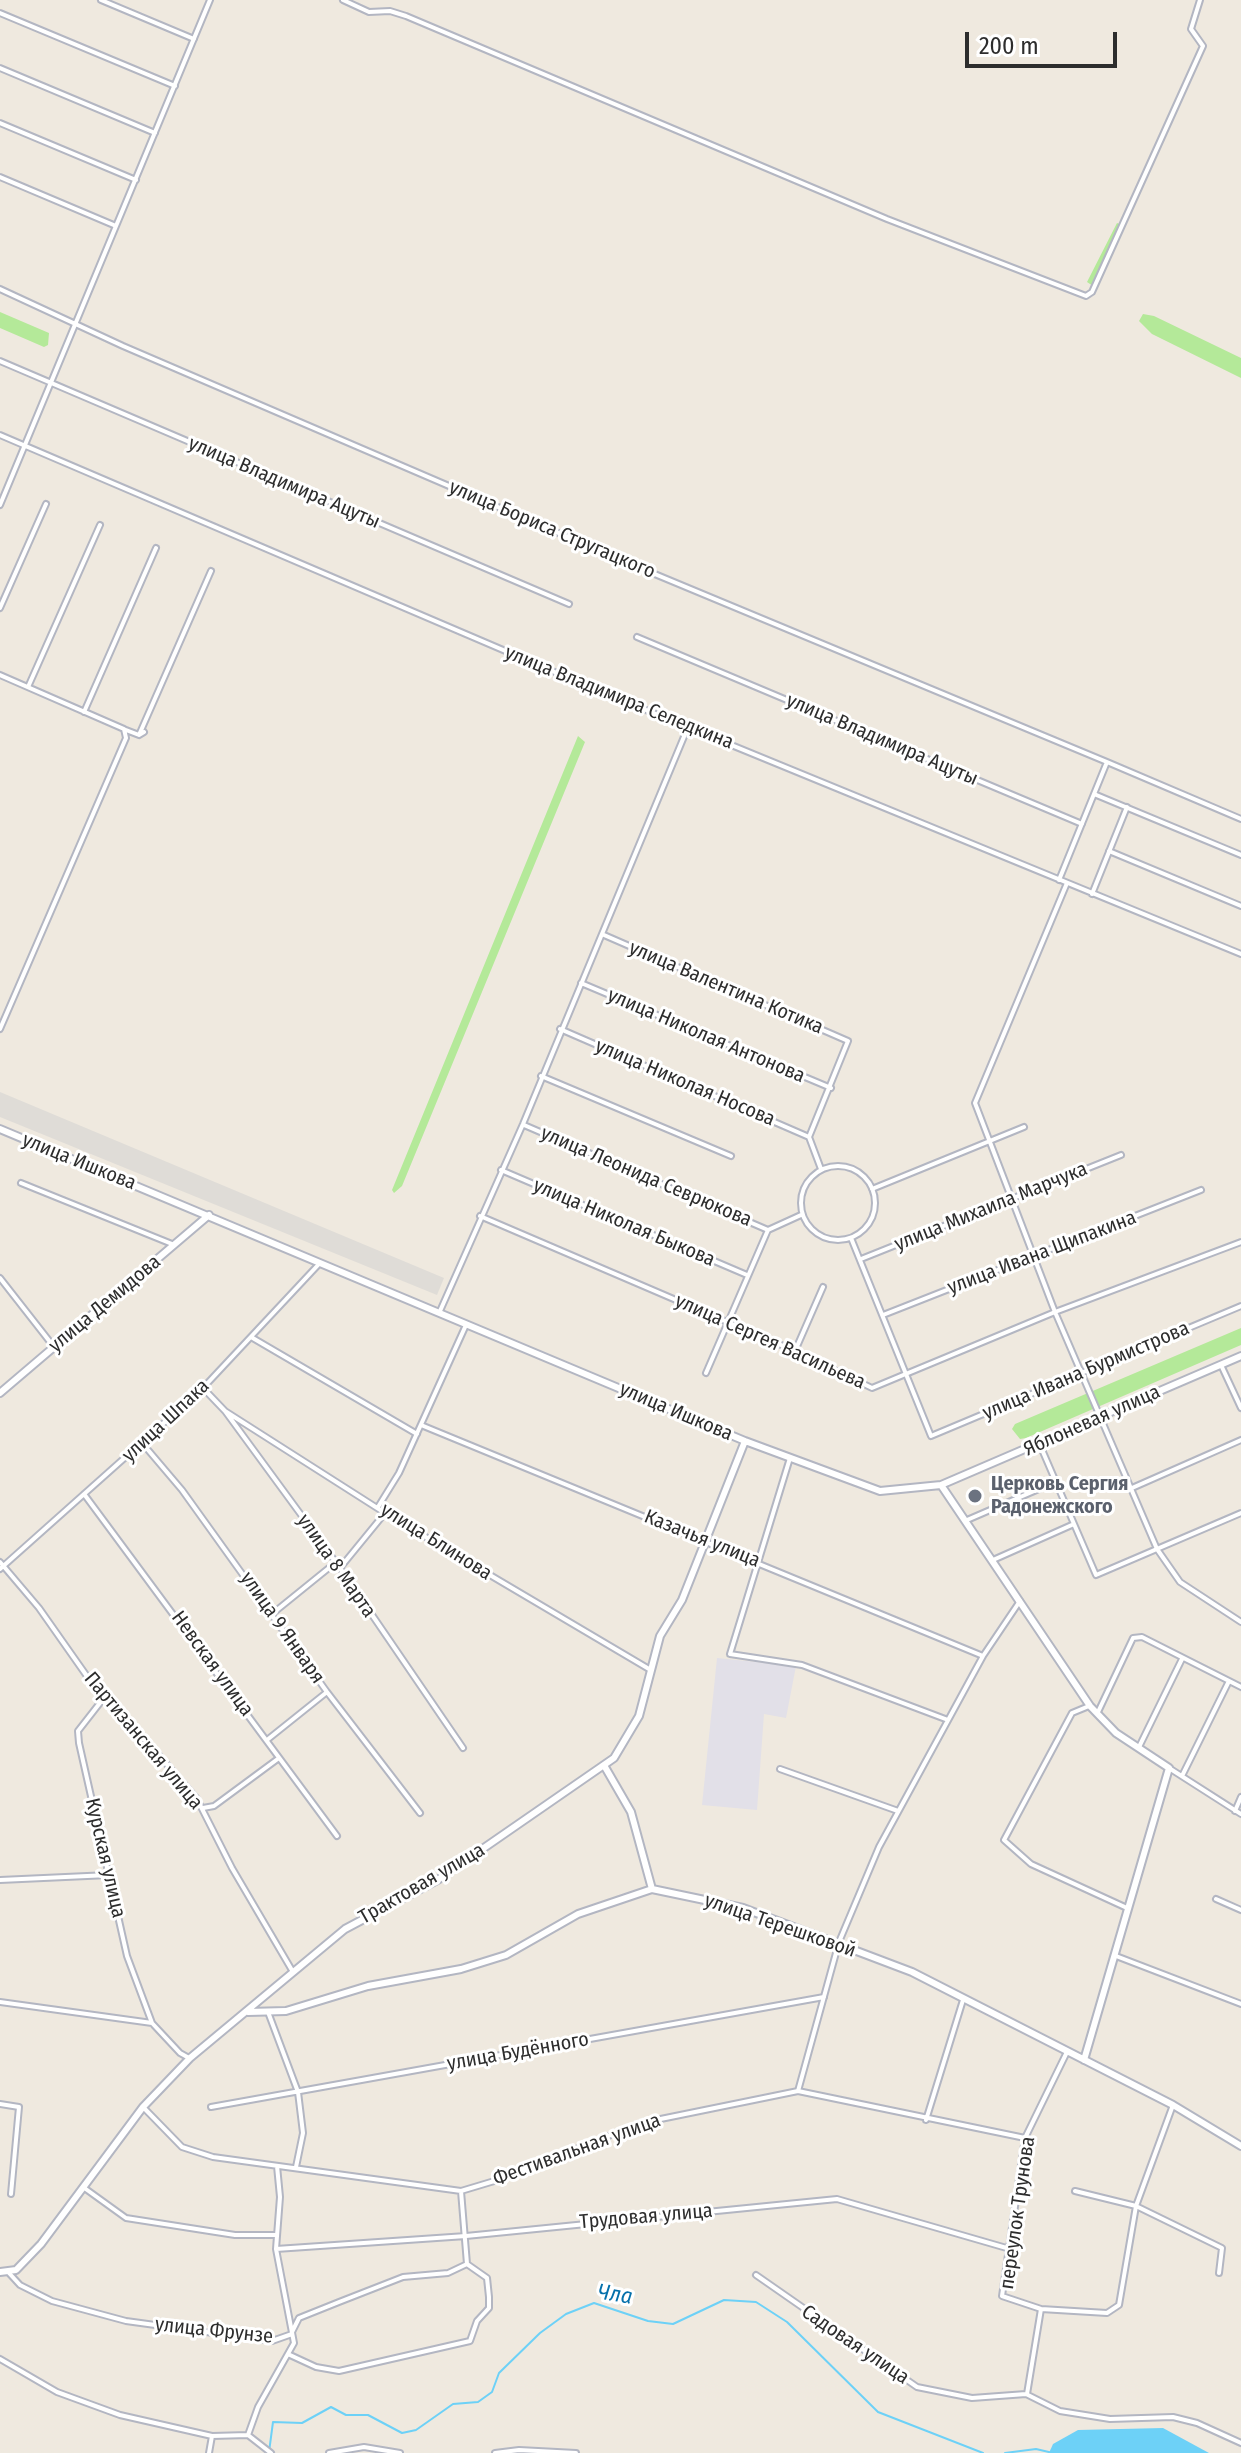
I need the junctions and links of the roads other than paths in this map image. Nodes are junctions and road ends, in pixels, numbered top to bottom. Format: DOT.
graph roads {
  1 [pos="101,0"];
  2 [pos="210,0"];
  3 [pos="343,0"];
  4 [pos="1200,0"];
  5 [pos="0,13"];
  6 [pos="194,39"];
  7 [pos="0,68"];
  8 [pos="175,86"];
  9 [pos="0,123"];
  10 [pos="155,133"];
  11 [pos="0,177"];
  12 [pos="136,180"];
  13 [pos="116,226"];
  14 [pos="0,289"];
  15 [pos="77,324"];
  16 [pos="0,361"];
  17 [pos="51,384"];
  18 [pos="0,435"];
  19 [pos="25,445"];
  20 [pos="46,504"];
  21 [pos="0,505"];
  22 [pos="100,525"];
  23 [pos="156,548"];
  24 [pos="211,571"];
  25 [pos="569,604"];
  26 [pos="0,608"];
  27 [pos="637,637"];
  28 [pos="0,675"];
  29 [pos="28,687"];
  30 [pos="84,712"];
  31 [pos="688,727"];
  32 [pos="124,729"];
  33 [pos="1107,762"];
  34 [pos="1094,794"];
  35 [pos="1127,807"];
  36 [pos="1241,819"];
  37 [pos="1082,824"];
  38 [pos="1109,851"];
  39 [pos="1241,855"];
  40 [pos="1059,880"];
  41 [pos="1067,883"];
  42 [pos="1092,894"];
  43 [pos="1241,906"];
  44 [pos="604,935"];
  45 [pos="1241,954"];
  46 [pos="581,983"];
  47 [pos="0,1009"];
  48 [pos="7,1012"];
  49 [pos="0,1029"];
  50 [pos="560,1029"];
  51 [pos="541,1076"];
  52 [pos="831,1088"];
  53 [pos="523,1124"];
  54 [pos="1024,1127"];
  55 [pos="0,1129"];
  56 [pos="809,1137"];
  57 [pos="988,1143"];
  58 [pos="1121,1155"];
  59 [pos="731,1156"];
  60 [pos="821,1169"];
  61 [pos="501,1170"];
  62 [pos="21,1183"];
  63 [pos="872,1189"];
  64 [pos="1201,1190"];
  65 [pos="1011,1201"];
  66 [pos="209,1215"];
  67 [pos="801,1215"];
  68 [pos="480,1216"];
  69 [pos="768,1230"];
  70 [pos="851,1238"];
  71 [pos="1241,1242"];
  72 [pos="174,1245"];
  73 [pos="1033,1257"];
  74 [pos="861,1259"];
  75 [pos="321,1262"];
  76 [pos="747,1275"];
  77 [pos="0,1278"];
  78 [pos="823,1287"];
  79 [pos="1241,1306"];
  80 [pos="440,1311"];
  81 [pos="1055,1312"];
  82 [pos="883,1315"];
  83 [pos="467,1323"];
  84 [pos="727,1323"];
  85 [pos="251,1337"];
  86 [pos="54,1347"];
  87 [pos="795,1351"];
  88 [pos="1241,1356"];
  89 [pos="1221,1365"];
  90 [pos="706,1373"];
  91 [pos="1083,1374"];
  92 [pos="906,1375"];
  93 [pos="203,1388"];
  94 [pos="0,1393"];
  95 [pos="1241,1408"];
  96 [pos="225,1411"];
  97 [pos="1102,1417"];
  98 [pos="421,1425"];
  99 [pos="417,1434"];
  100 [pos="1241,1440"];
  101 [pos="745,1441"];
  102 [pos="143,1444"];
  103 [pos="1040,1445"];
  104 [pos="790,1458"];
  105 [pos="1055,1482"];
  106 [pos="941,1485"];
  107 [pos="1132,1488"];
  108 [pos="84,1494"];
  109 [pos="378,1507"];
  110 [pos="385,1513"];
  111 [pos="1241,1513"];
  112 [pos="967,1520"];
  113 [pos="1074,1524"];
  114 [pos="705,1541"];
  115 [pos="1157,1549"];
  116 [pos="993,1560"];
  117 [pos="758,1562"];
  118 [pos="335,1563"];
  119 [pos="1,1566"];
  120 [pos="340,1568"];
  121 [pos="1020,1601"];
  122 [pos="272,1614"];
  123 [pos="1241,1622"];
  124 [pos="983,1656"];
  125 [pos="1182,1659"];
  126 [pos="649,1669"];
  127 [pos="1229,1681"];
  128 [pos="1241,1687"];
  129 [pos="327,1692"];
  130 [pos="103,1699"];
  131 [pos="1090,1706"];
  132 [pos="1097,1714"];
  133 [pos="948,1720"];
  134 [pos="267,1740"];
  135 [pos="1138,1747"];
  136 [pos="463,1748"];
  137 [pos="279,1758"];
  138 [pos="605,1767"];
  139 [pos="1169,1768"];
  140 [pos="780,1769"];
  141 [pos="1182,1776"];
  142 [pos="1241,1797"];
  143 [pos="203,1808"];
  144 [pos="898,1811"];
  145 [pos="1235,1811"];
  146 [pos="420,1813"];
  147 [pos="1241,1814"];
  148 [pos="337,1836"];
  149 [pos="109,1875"];
  150 [pos="0,1880"];
  151 [pos="652,1889"];
  152 [pos="1216,1899"];
  153 [pos="1127,1908"];
  154 [pos="1241,1910"];
  155 [pos="839,1942"];
  156 [pos="1116,1956"];
  157 [pos="293,1972"];
  158 [pos="824,1997"];
  159 [pos="963,2000"];
  160 [pos="0,2002"];
  161 [pos="1241,2004"];
  162 [pos="248,2012"];
  163 [pos="268,2012"];
  164 [pos="152,2023"];
  165 [pos="1067,2052"];
  166 [pos="190,2058"];
  167 [pos="1084,2060"];
  168 [pos="798,2091"];
  169 [pos="298,2092"];
  170 [pos="0,2104"];
  171 [pos="1173,2105"];
  172 [pos="143,2107"];
  173 [pos="211,2107"];
  174 [pos="926,2120"];
  175 [pos="1025,2138"];
  176 [pos="1241,2146"];
  177 [pos="277,2166"];
  178 [pos="296,2167"];
  179 [pos="83,2187"];
  180 [pos="461,2191"];
  181 [pos="1075,2191"];
  182 [pos="11,2194"];
  183 [pos="1136,2206"];
  184 [pos="276,2235"];
  185 [pos="466,2236"];
  186 [pos="276,2249"];
  187 [pos="1010,2249"];
  188 [pos="467,2264"];
  189 [pos="3,2273"];
  190 [pos="1219,2273"];
  191 [pos="756,2275"];
  192 [pos="1041,2309"];
  193 [pos="292,2334"];
  194 [pos="290,2355"];
  195 [pos="0,2359"];
  196 [pos="1026,2394"];
  197 [pos="248,2435"];
  198 [pos="212,2436"];
  199 [pos="1241,2443"];
  200 [pos="209,2453"];
  201 [pos="271,2453"];
  202 [pos="329,2453"];
  203 [pos="400,2453"];
  204 [pos="495,2453"];
  205 [pos="576,2453"];
  1 -- 6 [label="street"];
  2 -- 6 [label="street"];
  3 -- 4 [label="street"];
  5 -- 8 [label="street"];
  6 -- 8 [label="street"];
  7 -- 10 [label="street"];
  8 -- 10 [label="street"];
  9 -- 12 [label="street"];
  10 -- 12 [label="street"];
  11 -- 13 [label="street"];
  12 -- 13 [label="street"];
  13 -- 15 [label="street"];
  14 -- 15 [label="street, улица Бориса Стругацкого"];
  15 -- 17 [label="street"];
  15 -- 33 [label="street, улица Бориса Стругацкого"];
  16 -- 17 [label="street, улица Владимира Ацуты"];
  17 -- 19 [label="street"];
  17 -- 25 [label="street, улица Владимира Ацуты"];
  18 -- 19 [label="street, улица Владимира Селедкина"];
  19 -- 21 [label="street"];
  19 -- 31 [label="street, улица Владимира Селедкина"];
  20 -- 26 [label="street"];
  22 -- 29 [label="street"];
  23 -- 30 [label="street"];
  24 -- 32 [label="street"];
  27 -- 37 [label="street, улица Владимира Ацуты"];
  28 -- 29 [label="street"];
  29 -- 30 [label="street"];
  30 -- 32 [label="street"];
  31 -- 40 [label="street, улица Владимира Селедкина"];
  31 -- 44 [label="street"];
  32 -- 48 [label="street"];
  33 -- 34 [label="street"];
  33 -- 36 [label="street, улица Бориса Стругацкого"];
  34 -- 35 [label="street"];
  34 -- 37 [label="street"];
  35 -- 38 [label="street"];
  35 -- 39 [label="street"];
  37 -- 40 [label="street"];
  38 -- 42 [label="street"];
  38 -- 43 [label="street"];
  40 -- 41 [label="street, улица Владимира Селедкина"];
  41 -- 42 [label="street, улица Владимира Селедкина"];
  41 -- 57 [label="street"];
  42 -- 45 [label="street, улица Владимира Селедкина"];
  44 -- 46 [label="street"];
  44 -- 52 [label="street, улица Валентина Котика"];
  46 -- 50 [label="street"];
  46 -- 52 [label="street, улица Николая Антонова"];
  47 -- 48 [label="street"];
  48 -- 49 [label="street"];
  50 -- 51 [label="street"];
  50 -- 56 [label="street, улица Николая Носова"];
  51 -- 53 [label="street"];
  51 -- 59 [label="street"];
  52 -- 56 [label="street"];
  53 -- 61 [label="street"];
  53 -- 69 [label="street, улица Леонида Севрюкова"];
  54 -- 57 [label="street"];
  55 -- 66 [label="street, улица Ишкова"];
  56 -- 60 [label="street"];
  57 -- 63 [label="street"];
  57 -- 65 [label="street"];
  58 -- 65 [label="street, улица Михаила Марчука"];
  60 -- 63 [label="street"];
  60 -- 67 [label="street"];
  61 -- 68 [label="street"];
  61 -- 76 [label="street, улица Николая Быкова"];
  62 -- 72 [label="street"];
  63 -- 70 [label="street"];
  64 -- 73 [label="street, улица Ивана Щипакина"];
  65 -- 73 [label="street"];
  65 -- 74 [label="street, улица Михаила Марчука"];
  66 -- 72 [label="street, улица Демидова"];
  66 -- 75 [label="street, улица Ишкова"];
  67 -- 69 [label="street"];
  67 -- 70 [label="street"];
  68 -- 80 [label="street"];
  68 -- 84 [label="street, улица Сергея Васильева"];
  69 -- 76 [label="street"];
  70 -- 74 [label="street"];
  71 -- 81 [label="street, улица Сергея Васильева"];
  72 -- 86 [label="street, улица Демидова"];
  73 -- 81 [label="street"];
  73 -- 82 [label="street, улица Ивана Щипакина"];
  74 -- 82 [label="street"];
  75 -- 80 [label="street, улица Ишкова"];
  75 -- 85 [label="street, улица Шпака"];
  76 -- 84 [label="street"];
  77 -- 86 [label="street"];
  78 -- 87 [label="street"];
  79 -- 91 [label="street, улица Ивана Бурмистрова"];
  80 -- 83 [label="street, улица Ишкова"];
  81 -- 91 [label="street"];
  81 -- 92 [label="street, улица Сергея Васильева"];
  82 -- 92 [label="street"];
  83 -- 98 [label="street"];
  83 -- 101 [label="street, улица Ишкова"];
  84 -- 87 [label="street, улица Сергея Васильева"];
  84 -- 90 [label="street"];
  85 -- 93 [label="street, улица Шпака"];
  85 -- 99 [label="street"];
  86 -- 94 [label="street, улица Демидова"];
  87 -- 92 [label="street, улица Сергея Васильева"];
  88 -- 89 [label="street, Яблоневая улица"];
  89 -- 95 [label="street"];
  89 -- 97 [label="street, Яблоневая улица"];
  91 -- 92 [label="street, улица Ивана Бурмистрова"];
  91 -- 97 [label="street"];
  93 -- 96 [label="street, улица 8 Марта"];
  93 -- 102 [label="street, улица Шпака"];
  96 -- 109 [label="street, улица Блинова"];
  96 -- 118 [label="street, улица 8 Марта"];
  97 -- 103 [label="street, Яблоневая улица"];
  97 -- 107 [label="street"];
  98 -- 99 [label="street"];
  98 -- 114 [label="street, Казачья улица"];
  99 -- 109 [label="street"];
  100 -- 107 [label="street"];
  101 -- 104 [label="street, улица Ишкова"];
  101 -- 114 [label="street, Трактовая улица"];
  102 -- 108 [label="street, улица Шпака"];
  102 -- 122 [label="street, улица 9 Января"];
  103 -- 105 [label="street"];
  103 -- 106 [label="street, Яблоневая улица"];
  104 -- 106 [label="street, улица Ишкова"];
  104 -- 117 [label="street"];
  105 -- 112 [label="street"];
  105 -- 113 [label="street"];
  106 -- 112 [label="street"];
  107 -- 115 [label="street"];
  108 -- 119 [label="street, улица Шпака"];
  108 -- 134 [label="street, Невская улица"];
  109 -- 110 [label="street, улица Блинова"];
  110 -- 120 [label="street"];
  110 -- 126 [label="street, улица Блинова"];
  111 -- 115 [label="street"];
  112 -- 116 [label="street"];
  113 -- 115 [label="street"];
  113 -- 116 [label="street"];
  114 -- 117 [label="street, Казачья улица"];
  114 -- 126 [label="street, Трактовая улица"];
  115 -- 123 [label="street"];
  116 -- 121 [label="street"];
  117 -- 124 [label="street, Казачья улица"];
  117 -- 133 [label="street"];
  118 -- 120 [label="street, улица 8 Марта"];
  118 -- 122 [label="street"];
  119 -- 130 [label="street, Партизанская улица"];
  120 -- 136 [label="street, улица 8 Марта"];
  121 -- 124 [label="street"];
  121 -- 131 [label="street"];
  122 -- 129 [label="street, улица 9 Января"];
  124 -- 133 [label="street"];
  125 -- 127 [label="street"];
  125 -- 132 [label="street"];
  125 -- 135 [label="street"];
  126 -- 138 [label="street, Трактовая улица"];
  127 -- 128 [label="street"];
  127 -- 141 [label="street"];
  129 -- 134 [label="street"];
  129 -- 146 [label="street, улица 9 Января"];
  130 -- 143 [label="street, Партизанская улица"];
  130 -- 149 [label="street, Курская улица"];
  131 -- 132 [label="street"];
  131 -- 153 [label="street"];
  132 -- 135 [label="street"];
  133 -- 144 [label="street"];
  134 -- 137 [label="street, Невская улица"];
  135 -- 139 [label="street"];
  137 -- 143 [label="street"];
  137 -- 148 [label="street, Невская улица"];
  138 -- 151 [label="street"];
  138 -- 157 [label="street, Трактовая улица"];
  139 -- 141 [label="street"];
  139 -- 153 [label="street"];
  140 -- 144 [label="street"];
  141 -- 145 [label="street"];
  142 -- 145 [label="street"];
  143 -- 157 [label="street, Партизанская улица"];
  144 -- 155 [label="street"];
  145 -- 147 [label="street"];
  149 -- 150 [label="street"];
  149 -- 164 [label="street, Курская улица"];
  151 -- 155 [label="street, улица Терешковой"];
  151 -- 163 [label="street"];
  152 -- 154 [label="street"];
  153 -- 156 [label="street"];
  155 -- 158 [label="street"];
  155 -- 159 [label="street, улица Терешковой"];
  156 -- 161 [label="street"];
  156 -- 167 [label="street"];
  157 -- 162 [label="street, Трактовая улица"];
  158 -- 168 [label="street"];
  158 -- 169 [label="street, улица Будённого"];
  159 -- 165 [label="street, улица Терешковой"];
  159 -- 174 [label="street"];
  160 -- 164 [label="street"];
  162 -- 163 [label="street"];
  162 -- 166 [label="street, Трактовая улица"];
  163 -- 169 [label="street"];
  164 -- 166 [label="street"];
  165 -- 167 [label="street, улица Терешковой"];
  165 -- 175 [label="street, переулок Трунова"];
  166 -- 172 [label="street, Трактовая улица"];
  167 -- 171 [label="street, улица Терешковой"];
  168 -- 174 [label="street, Фестивальная улица"];
  168 -- 180 [label="street, Фестивальная улица"];
  169 -- 173 [label="street, улица Будённого"];
  169 -- 178 [label="street"];
  170 -- 182 [label="street"];
  171 -- 176 [label="street, улица Терешковой"];
  171 -- 183 [label="street, переулок Трунова"];
  172 -- 177 [label="street, Фестивальная улица"];
  172 -- 179 [label="street, Трактовая улица"];
  174 -- 175 [label="street, Фестивальная улица"];
  175 -- 187 [label="street, переулок Трунова"];
  177 -- 178 [label="street, Фестивальная улица"];
  177 -- 184 [label="street"];
  178 -- 180 [label="street, Фестивальная улица"];
  179 -- 184 [label="street"];
  179 -- 189 [label="street, Трактовая улица"];
  180 -- 185 [label="street"];
  181 -- 183 [label="street"];
  183 -- 190 [label="street"];
  183 -- 192 [label="street, переулок Трунова"];
  184 -- 186 [label="street"];
  185 -- 186 [label="street, Трудовая улица"];
  185 -- 187 [label="street, Трудовая улица"];
  185 -- 188 [label="street"];
  186 -- 193 [label="street"];
  187 -- 192 [label="street, переулок Трунова"];
  188 -- 193 [label="street, улица Фрунзе"];
  188 -- 194 [label="street"];
  189 -- 193 [label="street, улица Фрунзе"];
  191 -- 196 [label="street, Садовая улица"];
  192 -- 196 [label="street"];
  193 -- 194 [label="street"];
  194 -- 197 [label="street"];
  195 -- 198 [label="street"];
  196 -- 199 [label="street, Садовая улица"];
  197 -- 198 [label="street"];
  197 -- 201 [label="street"];
  198 -- 200 [label="street"];
  202 -- 203 [label="street"];
  204 -- 205 [label="street"];
}
